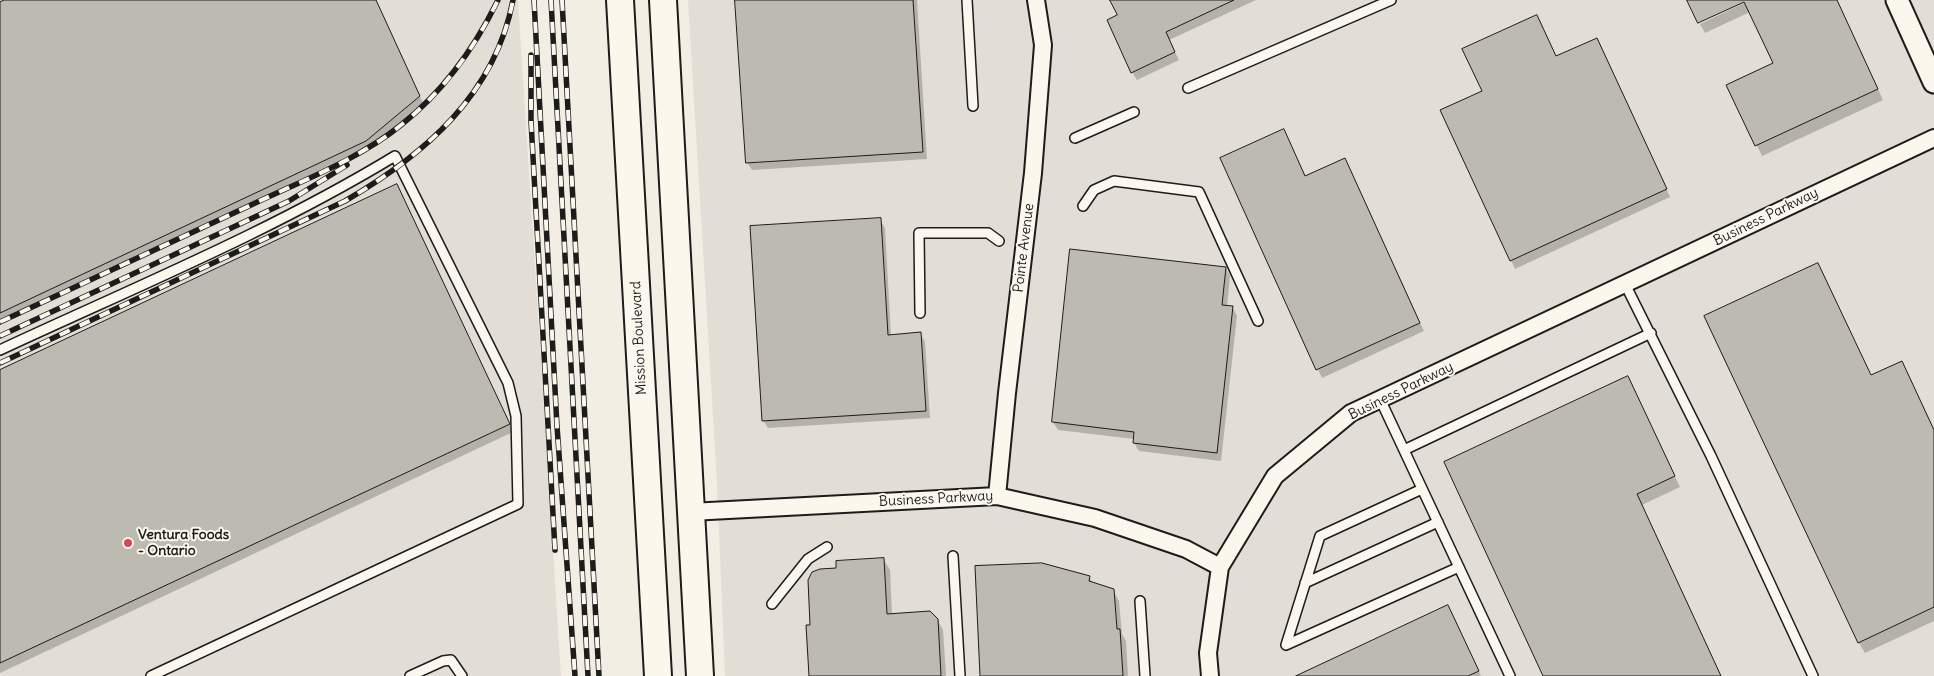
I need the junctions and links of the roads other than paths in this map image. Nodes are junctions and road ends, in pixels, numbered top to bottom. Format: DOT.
graph roads {
  1 [pos="620,0"];
  2 [pos="663,0"];
  3 [pos="967,0"];
  4 [pos="1036,0"];
  5 [pos="1391,0"];
  6 [pos="1897,0"];
  7 [pos="1934,82"];
  8 [pos="1188,88"];
  9 [pos="973,106"];
  10 [pos="1134,112"];
  11 [pos="1075,138"];
  12 [pos="1934,138"];
  13 [pos="1083,206"];
  14 [pos="999,241"];
  15 [pos="1625,284"];
  16 [pos="920,313"];
  17 [pos="1258,321"];
  18 [pos="1651,332"];
  19 [pos="0,350"];
  20 [pos="1380,399"];
  21 [pos="1404,450"];
  22 [pos="1422,489"];
  23 [pos="997,496"];
  24 [pos="690,512"];
  25 [pos="1438,522"];
  26 [pos="827,547"];
  27 [pos="953,556"];
  28 [pos="1220,567"];
  29 [pos="1459,567"];
  30 [pos="1305,583"];
  31 [pos="1140,600"];
  32 [pos="772,604"];
  33 [pos="151,676"];
  34 [pos="410,676"];
  35 [pos="462,676"];
  36 [pos="658,676"];
  37 [pos="700,676"];
  38 [pos="960,676"];
  39 [pos="1145,676"];
  40 [pos="1210,676"];
  41 [pos="1510,676"];
  42 [pos="1813,676"];
  1 -- 36 [label="main road, Mission Boulevard"];
  2 -- 24 [label="main road"];
  3 -- 9 [label="lane"];
  4 -- 23 [label="street, Pointe Avenue"];
  5 -- 8 [label="lane"];
  6 -- 7 [label="street"];
  10 -- 11 [label="lane"];
  12 -- 15 [label="street, Business Parkway"];
  13 -- 17 [label="lane"];
  14 -- 16 [label="lane"];
  15 -- 18 [label="lane"];
  15 -- 20 [label="street, Business Parkway"];
  18 -- 21 [label="lane"];
  18 -- 42 [label="lane"];
  19 -- 33 [label="lane"];
  20 -- 21 [label="lane"];
  20 -- 28 [label="street, Business Parkway"];
  21 -- 22 [label="lane"];
  22 -- 25 [label="lane"];
  22 -- 30 [label="lane"];
  23 -- 24 [label="street, Business Parkway"];
  23 -- 28 [label="street, Business Parkway"];
  24 -- 37 [label="main road"];
  25 -- 29 [label="lane"];
  25 -- 30 [label="lane"];
  26 -- 32 [label="lane"];
  27 -- 38 [label="lane"];
  28 -- 40 [label="street"];
  29 -- 30 [label="lane"];
  29 -- 41 [label="lane"];
  31 -- 39 [label="lane"];
  34 -- 35 [label="lane"];
}
